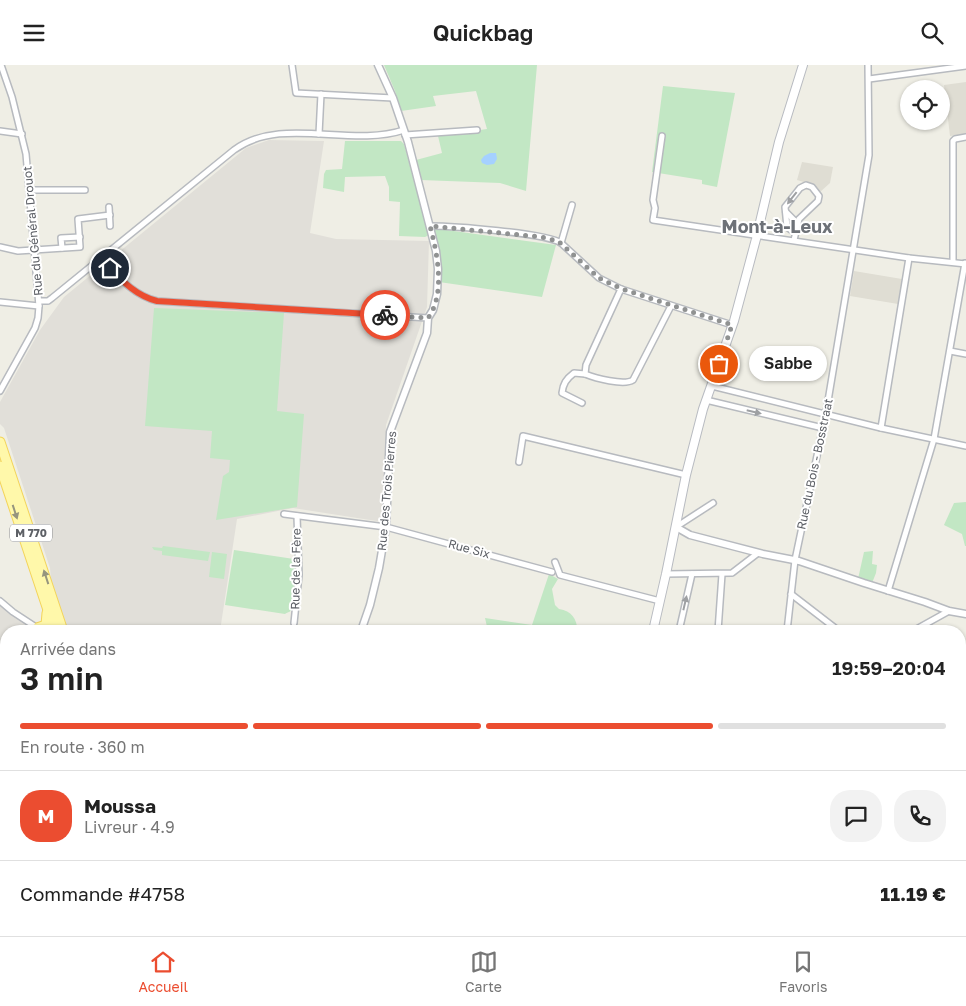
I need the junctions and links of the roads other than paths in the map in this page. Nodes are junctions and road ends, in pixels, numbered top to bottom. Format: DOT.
graph roads {
  1 [pos="1,65"];
  2 [pos="292,65"];
  3 [pos="378,65"];
  4 [pos="803,65"];
  5 [pos="868,65"];
  6 [pos="966,66"];
  7 [pos="869,79"];
  8 [pos="321,94"];
  9 [pos="393,98"];
  10 [pos="477,130"];
  11 [pos="0,131"];
  12 [pos="404,133"];
  13 [pos="22,134"];
  14 [pos="319,134"];
  15 [pos="662,136"];
  16 [pos="966,137"];
  17 [pos="30,190"];
  18 [pos="85,190"];
  19 [pos="572,205"];
  20 [pos="109,207"];
  21 [pos="786,212"];
  22 [pos="110,215"];
  23 [pos="797,223"];
  24 [pos="110,226"];
  25 [pos="430,226"];
  26 [pos="795,233"];
  27 [pos="756,235"];
  28 [pos="80,237"];
  29 [pos="794,240"];
  30 [pos="561,243"];
  31 [pos="0,247"];
  32 [pos="62,248"];
  33 [pos="853,249"];
  34 [pos="34,251"];
  35 [pos="101,258"];
  36 [pos="909,258"];
  37 [pos="953,262"];
  38 [pos="965,263"];
  39 [pos="622,289"];
  40 [pos="0,301"];
  41 [pos="39,304"];
  42 [pos="671,306"];
  43 [pos="428,318"];
  44 [pos="732,325"];
  45 [pos="950,351"];
  46 [pos="966,354"];
  47 [pos="585,375"];
  48 [pos="712,386"];
  49 [pos="0,391"];
  50 [pos="706,400"];
  51 [pos="582,403"];
  52 [pos="826,413"];
  53 [pos="823,428"];
  54 [pos="881,428"];
  55 [pos="934,439"];
  56 [pos="0,442"];
  57 [pos="966,446"];
  58 [pos="519,463"];
  59 [pos="0,465"];
  60 [pos="686,475"];
  61 [pos="713,503"];
  62 [pos="284,514"];
  63 [pos="297,515"];
  64 [pos="386,527"];
  65 [pos="676,527"];
  66 [pos="758,553"];
  67 [pos="795,560"];
  68 [pos="555,562"];
  69 [pos="552,572"];
  70 [pos="666,574"];
  71 [pos="692,574"];
  72 [pos="722,574"];
  73 [pos="888,591"];
  74 [pos="791,594"];
  75 [pos="0,601"];
  76 [pos="660,601"];
  77 [pos="46,605"];
  78 [pos="949,611"];
  79 [pos="966,614"];
  80 [pos="294,623"];
  81 [pos="32,625"];
  82 [pos="46,625"];
  83 [pos="53,625"];
  84 [pos="61,625"];
  85 [pos="363,625"];
  86 [pos="654,625"];
  87 [pos="680,625"];
  88 [pos="718,625"];
  89 [pos="788,625"];
  90 [pos="831,625"];
  91 [pos="924,625"];
  1 -- 13 [label="street, Rue du Général Drouot"];
  2 -- 8 [label="street"];
  3 -- 9 [label="street, Rue des Trois Pierres"];
  4 -- 27 [label="main road"];
  5 -- 7 [label="street, Rue du Bois - Bosstraat"];
  6 -- 7 [label="street"];
  7 -- 33 [label="street, Rue du Bois - Bosstraat"];
  8 -- 9 [label="street"];
  8 -- 14 [label="street"];
  9 -- 12 [label="street, Rue des Trois Pierres"];
  10 -- 12 [label="street"];
  11 -- 13 [label="street"];
  12 -- 14 [label="street"];
  12 -- 25 [label="street, Rue des Trois Pierres"];
  13 -- 17 [label="street, Rue du Général Drouot"];
  14 -- 35 [label="street"];
  15 -- 27 [label="street"];
  16 -- 37 [label="street"];
  17 -- 18 [label="street"];
  17 -- 34 [label="street, Rue du Général Drouot"];
  19 -- 30 [label="street"];
  20 -- 22 [label="street"];
  21 -- 23 [label="street"];
  23 -- 21 [label="street, one-way"];
  21 -- 26 [label="street"];
  22 -- 24 [label="street"];
  22 -- 28 [label="street"];
  23 -- 26 [label="street"];
  25 -- 30 [label="street"];
  25 -- 43 [label="street, Rue des Trois Pierres"];
  26 -- 29 [label="street"];
  27 -- 29 [label="street"];
  27 -- 44 [label="main road"];
  28 -- 32 [label="street"];
  28 -- 32 [label="street"];
  29 -- 33 [label="street"];
  30 -- 39 [label="street"];
  31 -- 34 [label="street"];
  32 -- 34 [label="street"];
  33 -- 36 [label="street"];
  33 -- 52 [label="street, Rue du Bois - Bosstraat"];
  34 -- 41 [label="street, Rue du Général Drouot"];
  35 -- 41 [label="street"];
  35 -- 43 [label="street"];
  36 -- 37 [label="street"];
  36 -- 54 [label="street"];
  37 -- 38 [label="street"];
  38 -- 45 [label="street"];
  39 -- 42 [label="street"];
  39 -- 47 [label="street"];
  40 -- 41 [label="street"];
  41 -- 49 [label="street, Rue du Général Drouot"];
  42 -- 44 [label="street"];
  42 -- 47 [label="street"];
  43 -- 64 [label="street, Rue des Trois Pierres"];
  44 -- 48 [label="main road"];
  45 -- 46 [label="street"];
  45 -- 55 [label="street"];
  47 -- 51 [label="street"];
  48 -- 50 [label="main road"];
  48 -- 52 [label="street"];
  50 -- 53 [label="street, one-way"];
  50 -- 60 [label="main road"];
  52 -- 53 [label="street, Rue du Bois - Bosstraat"];
  52 -- 54 [label="street"];
  53 -- 67 [label="street, Rue du Bois - Bosstraat"];
  54 -- 55 [label="street"];
  55 -- 57 [label="street"];
  55 -- 73 [label="street"];
  84 -- 56 [label="main road, M 770, one-way"];
  58 -- 60 [label="street"];
  59 -- 77 [label="main road, M 770, one-way"];
  60 -- 65 [label="main road"];
  61 -- 65 [label="street"];
  62 -- 63 [label="street, Rue de la Fère"];
  63 -- 64 [label="street, Rue de la Fère"];
  63 -- 80 [label="street, Rue de la Fère"];
  64 -- 69 [label="street, Rue Six"];
  64 -- 85 [label="street, Rue des Trois Pierres"];
  65 -- 66 [label="street"];
  65 -- 70 [label="main road"];
  66 -- 67 [label="street"];
  66 -- 72 [label="street"];
  67 -- 73 [label="street"];
  67 -- 74 [label="street, Rue du Bois - Bosstraat"];
  68 -- 76 [label="street"];
  70 -- 71 [label="street"];
  70 -- 76 [label="main road"];
  71 -- 72 [label="street"];
  87 -- 71 [label="street, one-way"];
  72 -- 88 [label="street"];
  73 -- 78 [label="street"];
  74 -- 89 [label="street, Rue du Bois - Bosstraat"];
  74 -- 90 [label="street"];
  75 -- 81 [label="street"];
  76 -- 86 [label="main road"];
  77 -- 82 [label="main road"];
  77 -- 83 [label="main road, M 770"];
  78 -- 79 [label="street"];
  78 -- 91 [label="street"];
}
